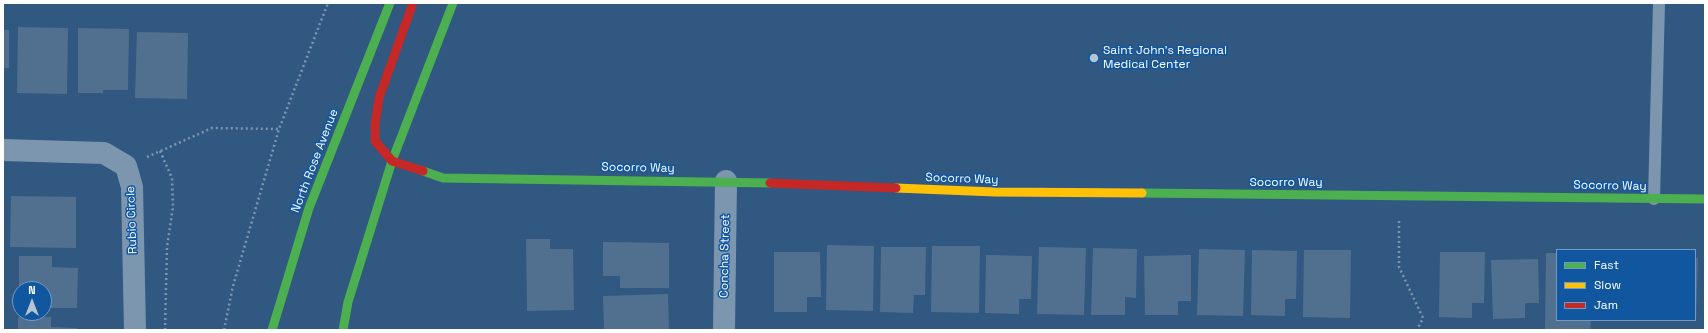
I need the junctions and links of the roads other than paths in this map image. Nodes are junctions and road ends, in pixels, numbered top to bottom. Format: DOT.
graph roads {
  1 [pos="390,3"];
  2 [pos="413,3"];
  3 [pos="453,3"];
  4 [pos="1659,3"];
  5 [pos="3,150"];
  6 [pos="392,161"];
  7 [pos="726,181"];
  8 [pos="1654,199"];
  9 [pos="1705,199"];
  10 [pos="135,330"];
  11 [pos="272,330"];
  12 [pos="343,330"];
  13 [pos="724,330"];
  1 -- 11 [label="street, North Rose Avenue"];
  2 -- 6 [label="street, Socorro Way"];
  3 -- 6 [label="street"];
  4 -- 8 [label="lane"];
  5 -- 10 [label="street, Rubio Circle"];
  6 -- 7 [label="street, Socorro Way"];
  6 -- 12 [label="street"];
  7 -- 8 [label="street, Socorro Way"];
  7 -- 13 [label="street, Concha Street"];
  8 -- 9 [label="street, Socorro Way"];
}
